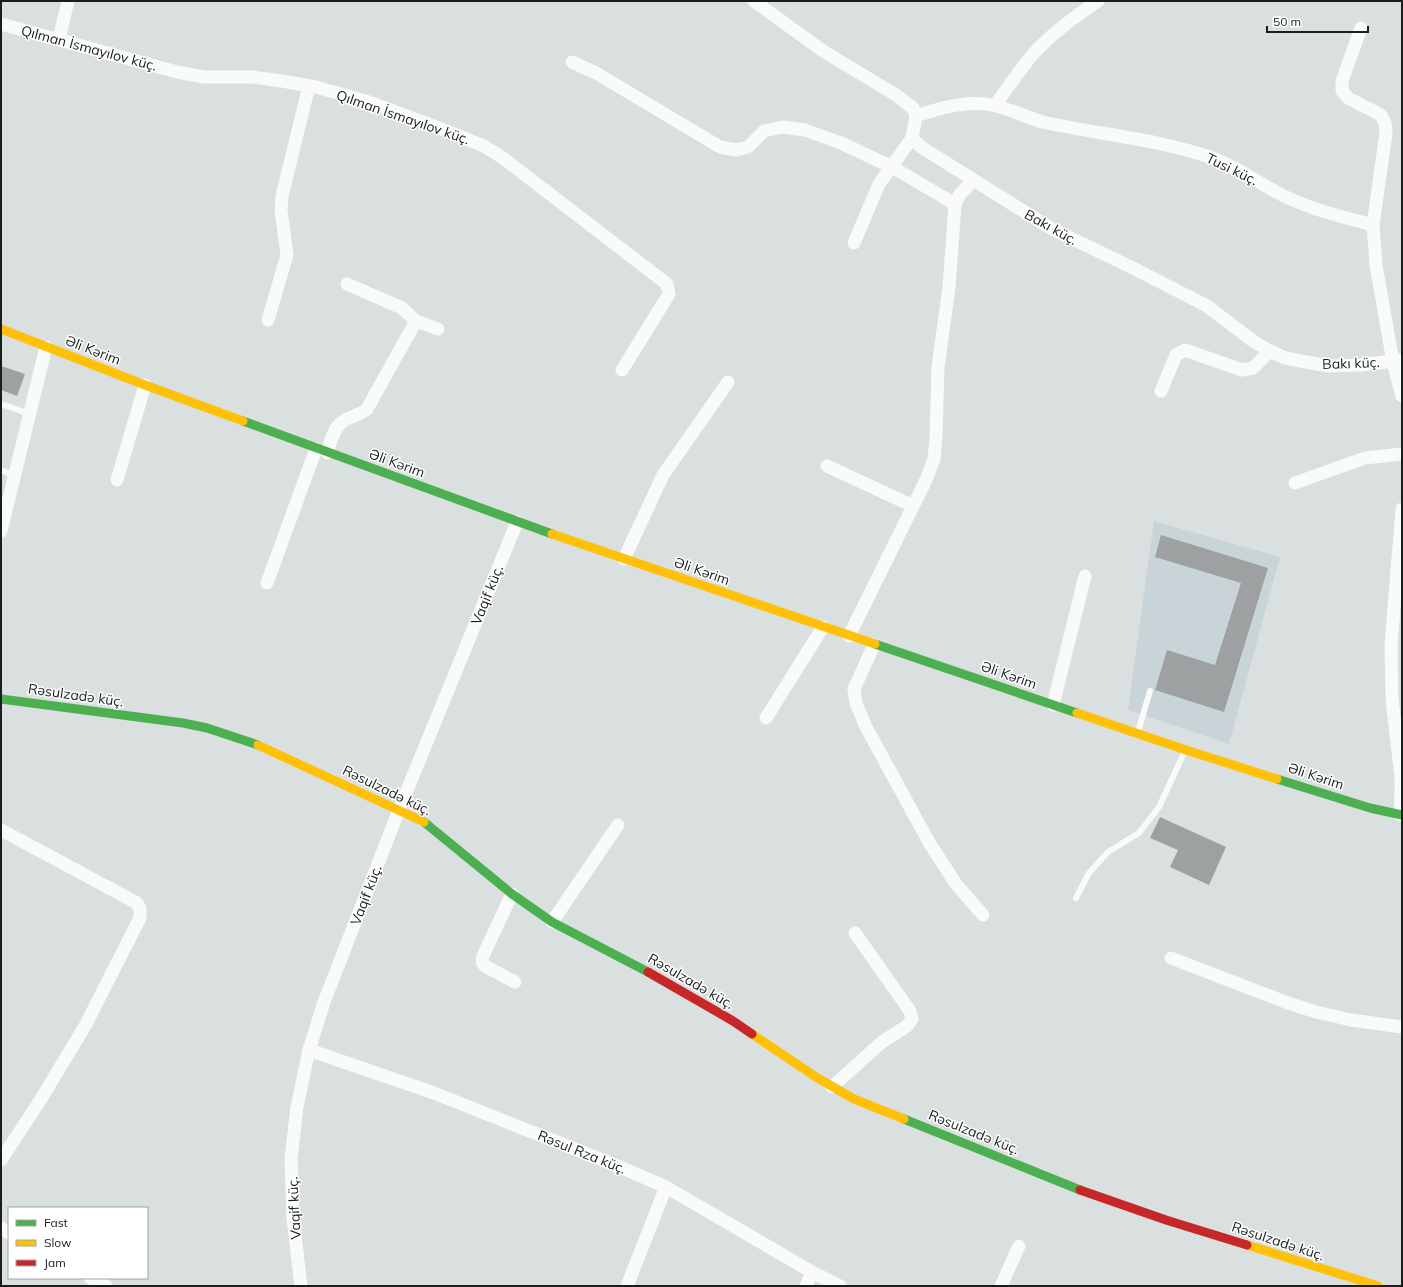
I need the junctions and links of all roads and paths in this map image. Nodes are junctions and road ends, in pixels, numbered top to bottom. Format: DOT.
graph roads {
  1 [pos="68,1"];
  2 [pos="754,1"];
  3 [pos="1098,1"];
  4 [pos="1,24"];
  5 [pos="1361,28"];
  6 [pos="59,39"];
  7 [pos="572,62"];
  8 [pos="309,86"];
  9 [pos="995,105"];
  10 [pos="916,116"];
  11 [pos="912,138"];
  12 [pos="892,167"];
  13 [pos="974,180"];
  14 [pos="956,204"];
  15 [pos="1373,225"];
  16 [pos="854,243"];
  17 [pos="347,284"];
  18 [pos="268,320"];
  19 [pos="416,321"];
  20 [pos="1,329"];
  21 [pos="438,329"];
  22 [pos="46,348"];
  23 [pos="1270,351"];
  24 [pos="1398,361"];
  25 [pos="622,370"];
  26 [pos="728,382"];
  27 [pos="145,385"];
  28 [pos="1161,391"];
  29 [pos="1402,396"];
  30 [pos="1,404"];
  31 [pos="30,414"];
  32 [pos="321,451"];
  33 [pos="1402,454"];
  34 [pos="827,466"];
  35 [pos="1,470"];
  36 [pos="15,476"];
  37 [pos="117,480"];
  38 [pos="1295,483"];
  39 [pos="913,506"];
  40 [pos="1402,509"];
  41 [pos="3,516"];
  42 [pos="517,522"];
  43 [pos="1,531"];
  44 [pos="624,560"];
  45 [pos="1085,576"];
  46 [pos="267,583"];
  47 [pos="823,627"];
  48 [pos="849,636"];
  49 [pos="874,645"];
  50 [pos="1397,668"];
  51 [pos="1150,691"];
  52 [pos="1,699"];
  53 [pos="1052,705"];
  54 [pos="766,718"];
  55 [pos="1138,734"];
  56 [pos="1186,750"];
  57 [pos="399,810"];
  58 [pos="1401,815"];
  59 [pos="618,825"];
  60 [pos="1,830"];
  61 [pos="512,894"];
  62 [pos="1076,898"];
  63 [pos="982,915"];
  64 [pos="552,922"];
  65 [pos="855,933"];
  66 [pos="1171,958"];
  67 [pos="515,982"];
  68 [pos="1402,1027"];
  69 [pos="309,1050"];
  70 [pos="832,1087"];
  71 [pos="1,1160"];
  72 [pos="666,1187"];
  73 [pos="1019,1246"];
  74 [pos="812,1272"];
  75 [pos="92,1279"];
  76 [pos="106,1286"];
  77 [pos="300,1286"];
  78 [pos="627,1286"];
  79 [pos="806,1286"];
  80 [pos="840,1286"];
  81 [pos="1002,1286"];
  82 [pos="1378,1286"];
  1 -- 6 [label="street"];
  2 -- 10 [label="street"];
  3 -- 9 [label="street"];
  4 -- 6 [label="street, Qılman İsmayılov küç."];
  5 -- 15 [label="street"];
  6 -- 8 [label="street, Qılman İsmayılov küç."];
  7 -- 12 [label="street"];
  8 -- 18 [label="street"];
  8 -- 25 [label="street, Qılman İsmayılov küç."];
  9 -- 10 [label="street, Tusi küç."];
  9 -- 15 [label="street, Tusi küç."];
  10 -- 11 [label="street"];
  11 -- 12 [label="street"];
  11 -- 13 [label="street, Bakı küç."];
  12 -- 14 [label="street"];
  12 -- 16 [label="street"];
  13 -- 14 [label="street"];
  13 -- 23 [label="street, Bakı küç."];
  14 -- 39 [label="street"];
  15 -- 24 [label="street"];
  17 -- 19 [label="street"];
  19 -- 21 [label="street"];
  19 -- 32 [label="street"];
  20 -- 22 [label="street, Əli Kərim"];
  22 -- 27 [label="street, Əli Kərim"];
  22 -- 31 [label="street"];
  23 -- 24 [label="street, Bakı küç."];
  23 -- 28 [label="street"];
  24 -- 29 [label="street"];
  26 -- 44 [label="street"];
  27 -- 32 [label="street, Əli Kərim"];
  27 -- 37 [label="street"];
  30 -- 31 [label="lane"];
  31 -- 36 [label="street"];
  32 -- 42 [label="street, Əli Kərim"];
  32 -- 46 [label="street"];
  33 -- 38 [label="street"];
  34 -- 39 [label="street"];
  35 -- 36 [label="lane"];
  36 -- 41 [label="street"];
  39 -- 48 [label="street"];
  40 -- 50 [label="street"];
  41 -- 43 [label="street"];
  42 -- 44 [label="street, Əli Kərim"];
  42 -- 57 [label="street, Vaqif küç."];
  44 -- 47 [label="street, Əli Kərim"];
  45 -- 53 [label="street"];
  47 -- 48 [label="street, Əli Kərim"];
  47 -- 54 [label="street"];
  48 -- 49 [label="street, Əli Kərim"];
  49 -- 53 [label="street, Əli Kərim"];
  49 -- 63 [label="street"];
  50 -- 58 [label="street"];
  51 -- 55 [label="lane"];
  52 -- 57 [label="street, Rəsulzadə küç."];
  53 -- 55 [label="street, Əli Kərim"];
  55 -- 56 [label="street, Əli Kərim"];
  56 -- 58 [label="street, Əli Kərim"];
  56 -- 62 [label="lane"];
  57 -- 61 [label="street, Rəsulzadə küç."];
  57 -- 69 [label="street, Vaqif küç."];
  59 -- 64 [label="street"];
  60 -- 71 [label="street"];
  61 -- 64 [label="street, Rəsulzadə küç."];
  61 -- 67 [label="street"];
  64 -- 70 [label="street, Rəsulzadə küç."];
  65 -- 70 [label="street"];
  66 -- 68 [label="street"];
  69 -- 72 [label="street, Rəsul Rza küç."];
  69 -- 77 [label="street, Vaqif küç."];
  70 -- 82 [label="street, Rəsulzadə küç."];
  72 -- 74 [label="street, Rəsul Rza küç."];
  72 -- 78 [label="street"];
  73 -- 81 [label="street"];
  74 -- 79 [label="street"];
  74 -- 80 [label="street, Rəsul Rza küç."];
  75 -- 76 [label="street"];
}
